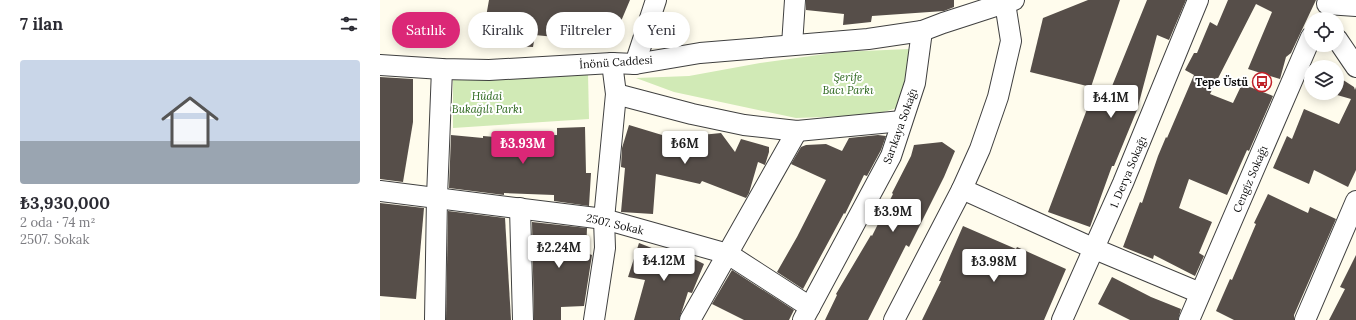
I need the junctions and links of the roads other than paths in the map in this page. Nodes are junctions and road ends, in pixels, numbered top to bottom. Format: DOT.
graph roads {
  1 [pos="656,0"];
  2 [pos="795,0"];
  3 [pos="1198,0"];
  4 [pos="1007,1"];
  5 [pos="1356,6"];
  6 [pos="1324,11"];
  7 [pos="922,31"];
  8 [pos="792,45"];
  9 [pos="1344,49"];
  10 [pos="1305,52"];
  11 [pos="612,63"];
  12 [pos="635,64"];
  13 [pos="380,65"];
  14 [pos="1356,67"];
  15 [pos="442,70"];
  16 [pos="616,94"];
  17 [pos="902,121"];
  18 [pos="798,131"];
  19 [pos="962,189"];
  20 [pos="380,191"];
  21 [pos="437,197"];
  22 [pos="1356,201"];
  23 [pos="520,208"];
  24 [pos="604,219"];
  25 [pos="1095,249"];
  26 [pos="728,254"];
  27 [pos="1200,294"];
  28 [pos="806,313"];
  29 [pos="435,320"];
  30 [pos="523,320"];
  31 [pos="594,320"];
  32 [pos="690,320"];
  33 [pos="894,320"];
  34 [pos="1062,320"];
  35 [pos="1189,320"];
  36 [pos="1305,320"];
  1 -- 12 [label="street"];
  2 -- 8 [label="street"];
  3 -- 25 [label="street, 1. Derya Sokağı"];
  4 -- 7 [label="street, İnönü Caddesi"];
  4 -- 19 [label="street"];
  5 -- 6 [label="street"];
  7 -- 8 [label="street, İnönü Caddesi"];
  7 -- 17 [label="street, Sarıkaya Sokağı"];
  8 -- 12 [label="street, İnönü Caddesi"];
  9 -- 14 [label="street"];
  10 -- 27 [label="street, Cengiz Sokağı"];
  11 -- 12 [label="street, İnönü Caddesi"];
  11 -- 15 [label="street, İnönü Caddesi"];
  11 -- 16 [label="street"];
  13 -- 15 [label="street, İnönü Caddesi"];
  15 -- 21 [label="street"];
  16 -- 18 [label="street"];
  16 -- 24 [label="street"];
  17 -- 18 [label="street"];
  17 -- 28 [label="street, Sarıkaya Sokağı"];
  18 -- 26 [label="street"];
  19 -- 25 [label="street"];
  19 -- 33 [label="street"];
  20 -- 21 [label="street, 2507. Sokak"];
  21 -- 23 [label="street, 2507. Sokak"];
  21 -- 29 [label="street"];
  22 -- 36 [label="street"];
  23 -- 24 [label="street, 2507. Sokak"];
  23 -- 30 [label="street"];
  24 -- 26 [label="street, 2507. Sokak"];
  24 -- 31 [label="street"];
  25 -- 27 [label="street"];
  25 -- 34 [label="street, 1. Derya Sokağı"];
  26 -- 28 [label="street, 2507. Sokak"];
  26 -- 32 [label="street"];
  27 -- 35 [label="street, Cengiz Sokağı"];
}
